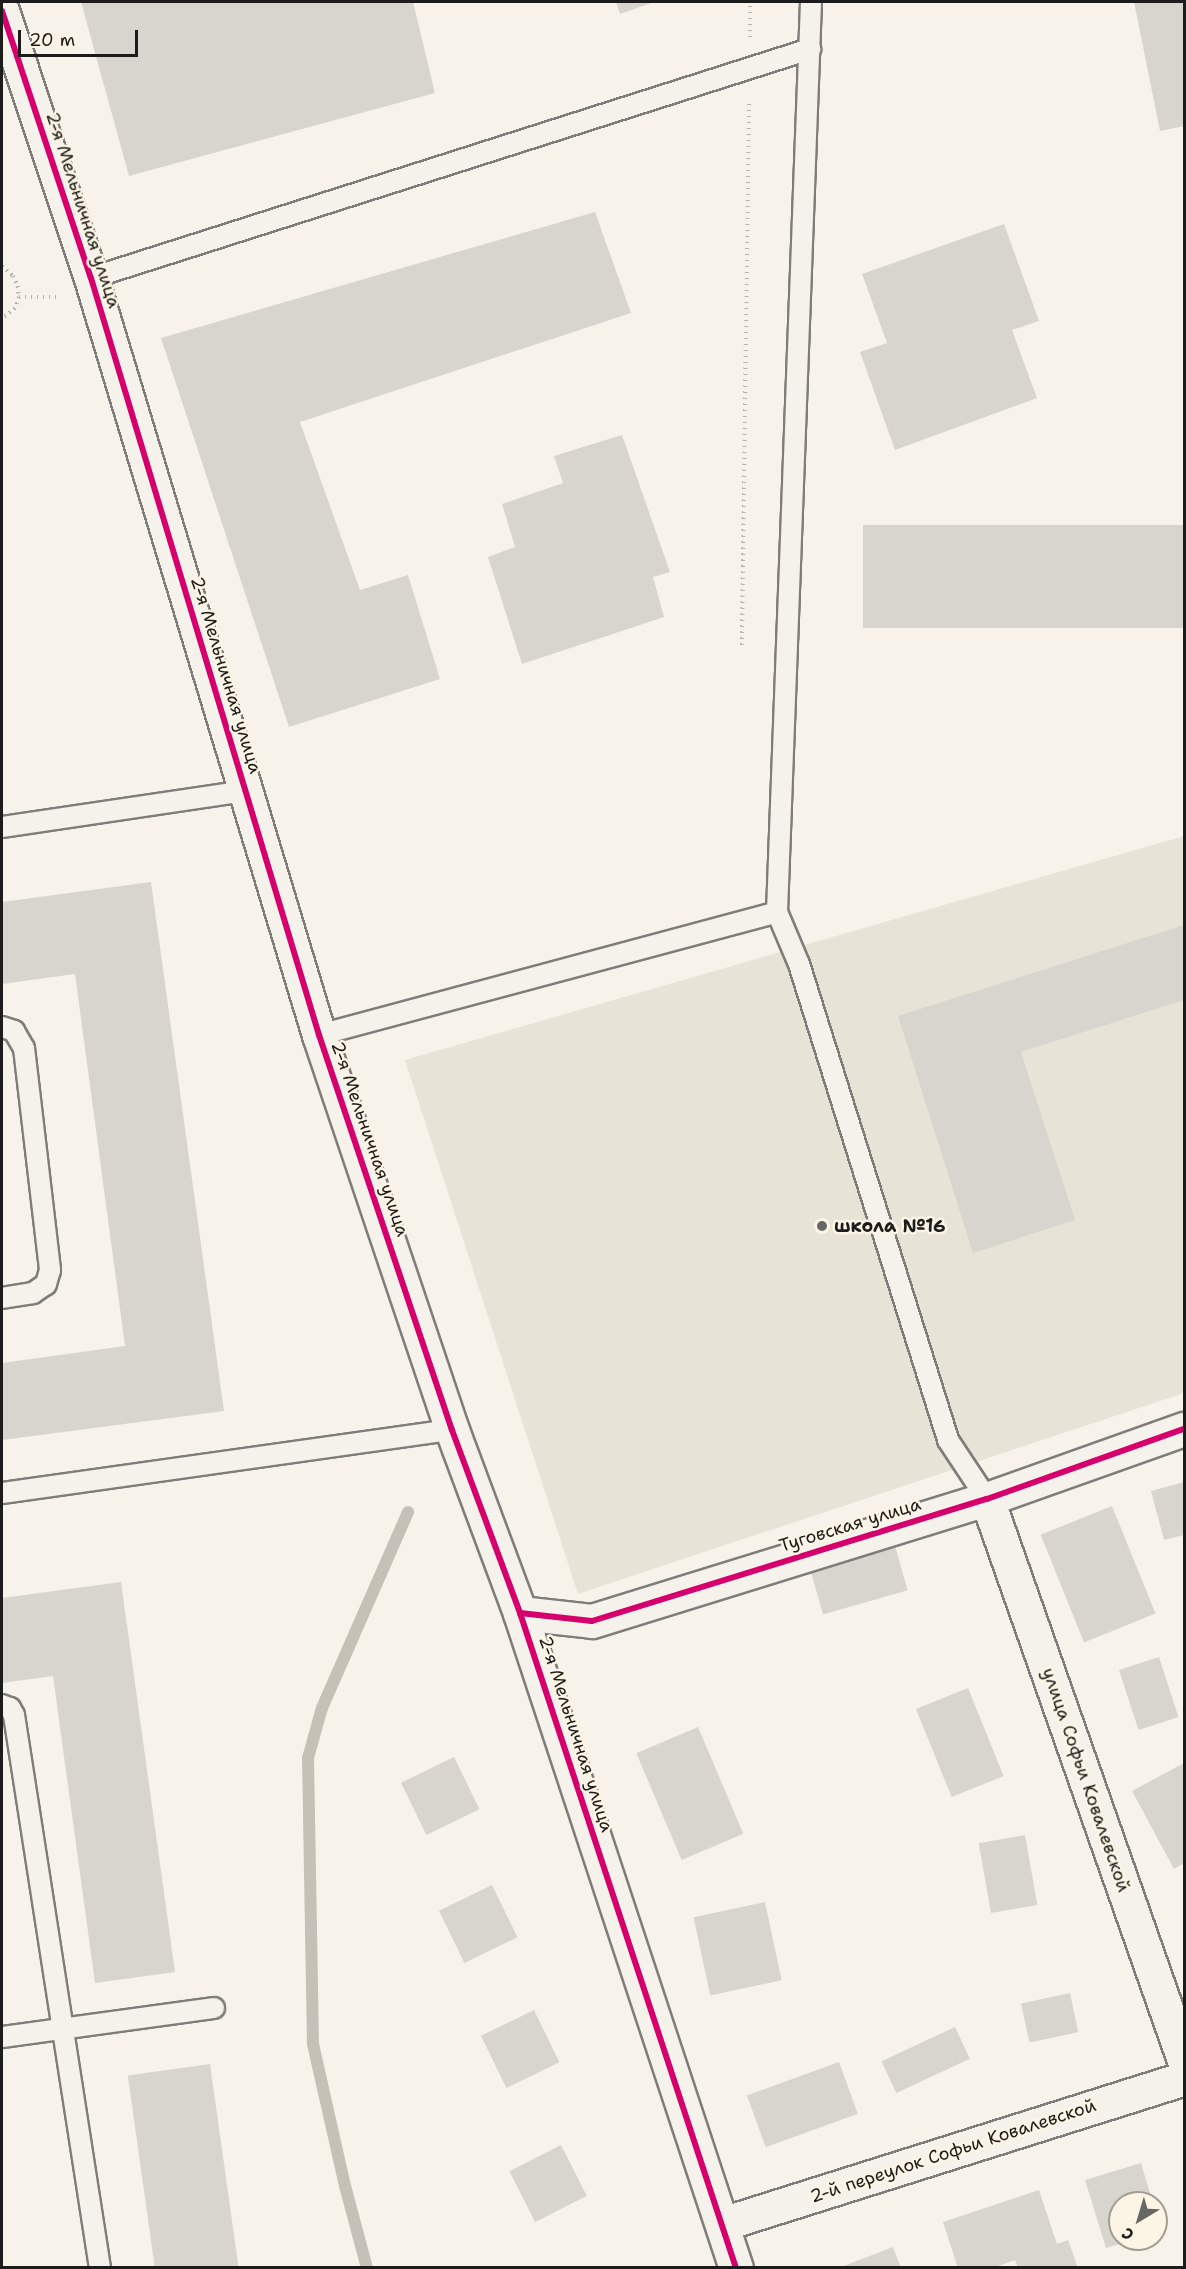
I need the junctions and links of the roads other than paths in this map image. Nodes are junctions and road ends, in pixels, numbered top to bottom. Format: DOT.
graph roads {
  1 [pos="815,3"];
  2 [pos="2,11"];
  3 [pos="810,49"];
  4 [pos="91,278"];
  5 [pos="246,791"];
  6 [pos="2,827"];
  7 [pos="777,912"];
  8 [pos="2,1027"];
  9 [pos="319,1035"];
  10 [pos="2,1298"];
  11 [pos="1185,1429"];
  12 [pos="452,1430"];
  13 [pos="2,1493"];
  14 [pos="987,1499"];
  15 [pos="520,1613"];
  16 [pos="2,1705"];
  17 [pos="214,2008"];
  18 [pos="63,2029"];
  19 [pos="2,2037"];
  20 [pos="1185,2060"];
  21 [pos="1185,2078"];
  22 [pos="722,2224"];
  23 [pos="100,2268"];
  24 [pos="736,2268"];
  1 -- 3 [label="lane"];
  2 -- 4 [label="street, 2-я Мельничная улица"];
  3 -- 4 [label="lane"];
  3 -- 7 [label="lane"];
  4 -- 5 [label="street, 2-я Мельничная улица"];
  5 -- 6 [label="lane"];
  5 -- 9 [label="street, 2-я Мельничная улица"];
  7 -- 9 [label="lane"];
  7 -- 14 [label="lane"];
  8 -- 10 [label="lane"];
  9 -- 12 [label="street, 2-я Мельничная улица"];
  11 -- 14 [label="street, Туговская улица"];
  12 -- 13 [label="lane"];
  12 -- 15 [label="street, 2-я Мельничная улица"];
  14 -- 15 [label="street, Туговская улица"];
  14 -- 20 [label="street, улица Софьи Ковалевской"];
  15 -- 22 [label="street, 2-я Мельничная улица"];
  16 -- 18 [label="lane"];
  17 -- 18 [label="lane"];
  18 -- 19 [label="lane"];
  18 -- 23 [label="lane"];
  21 -- 22 [label="street, 2-й переулок Софьи Ковалевской"];
  22 -- 24 [label="street, 2-я Мельничная улица"];
}
